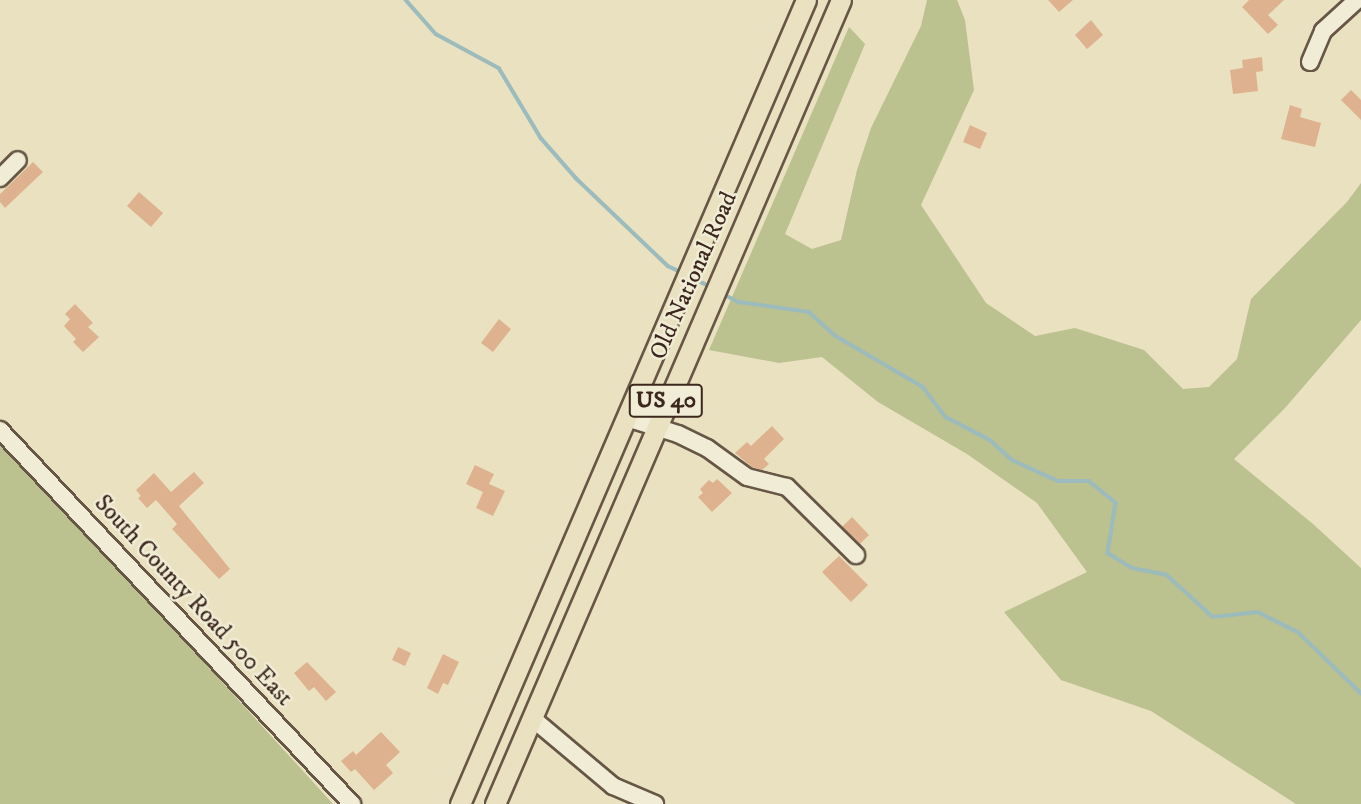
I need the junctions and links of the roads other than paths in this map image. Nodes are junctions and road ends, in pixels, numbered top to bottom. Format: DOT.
graph roads {
  1 [pos="806,0"];
  2 [pos="841,0"];
  3 [pos="1357,0"];
  4 [pos="1310,62"];
  5 [pos="18,160"];
  6 [pos="0,178"];
  7 [pos="627,418"];
  8 [pos="655,426"];
  9 [pos="0,430"];
  10 [pos="856,555"];
  11 [pos="532,718"];
  12 [pos="613,786"];
  13 [pos="352,804"];
  14 [pos="460,804"];
  15 [pos="495,804"];
  16 [pos="624,804"];
  17 [pos="655,804"];
  1 -- 7 [label="main road, Old National Road / US 40"];
  2 -- 8 [label="main road, Old National Road / US 40"];
  3 -- 4 [label="street"];
  5 -- 6 [label="street"];
  7 -- 8 [label="street"];
  7 -- 14 [label="main road, Old National Road / US 40"];
  8 -- 10 [label="street"];
  8 -- 11 [label="main road, Old National Road / US 40"];
  9 -- 13 [label="street, South County Road 500 East"];
  11 -- 12 [label="street"];
  11 -- 15 [label="main road, Old National Road / US 40"];
  12 -- 16 [label="street"];
  12 -- 17 [label="street"];
}
